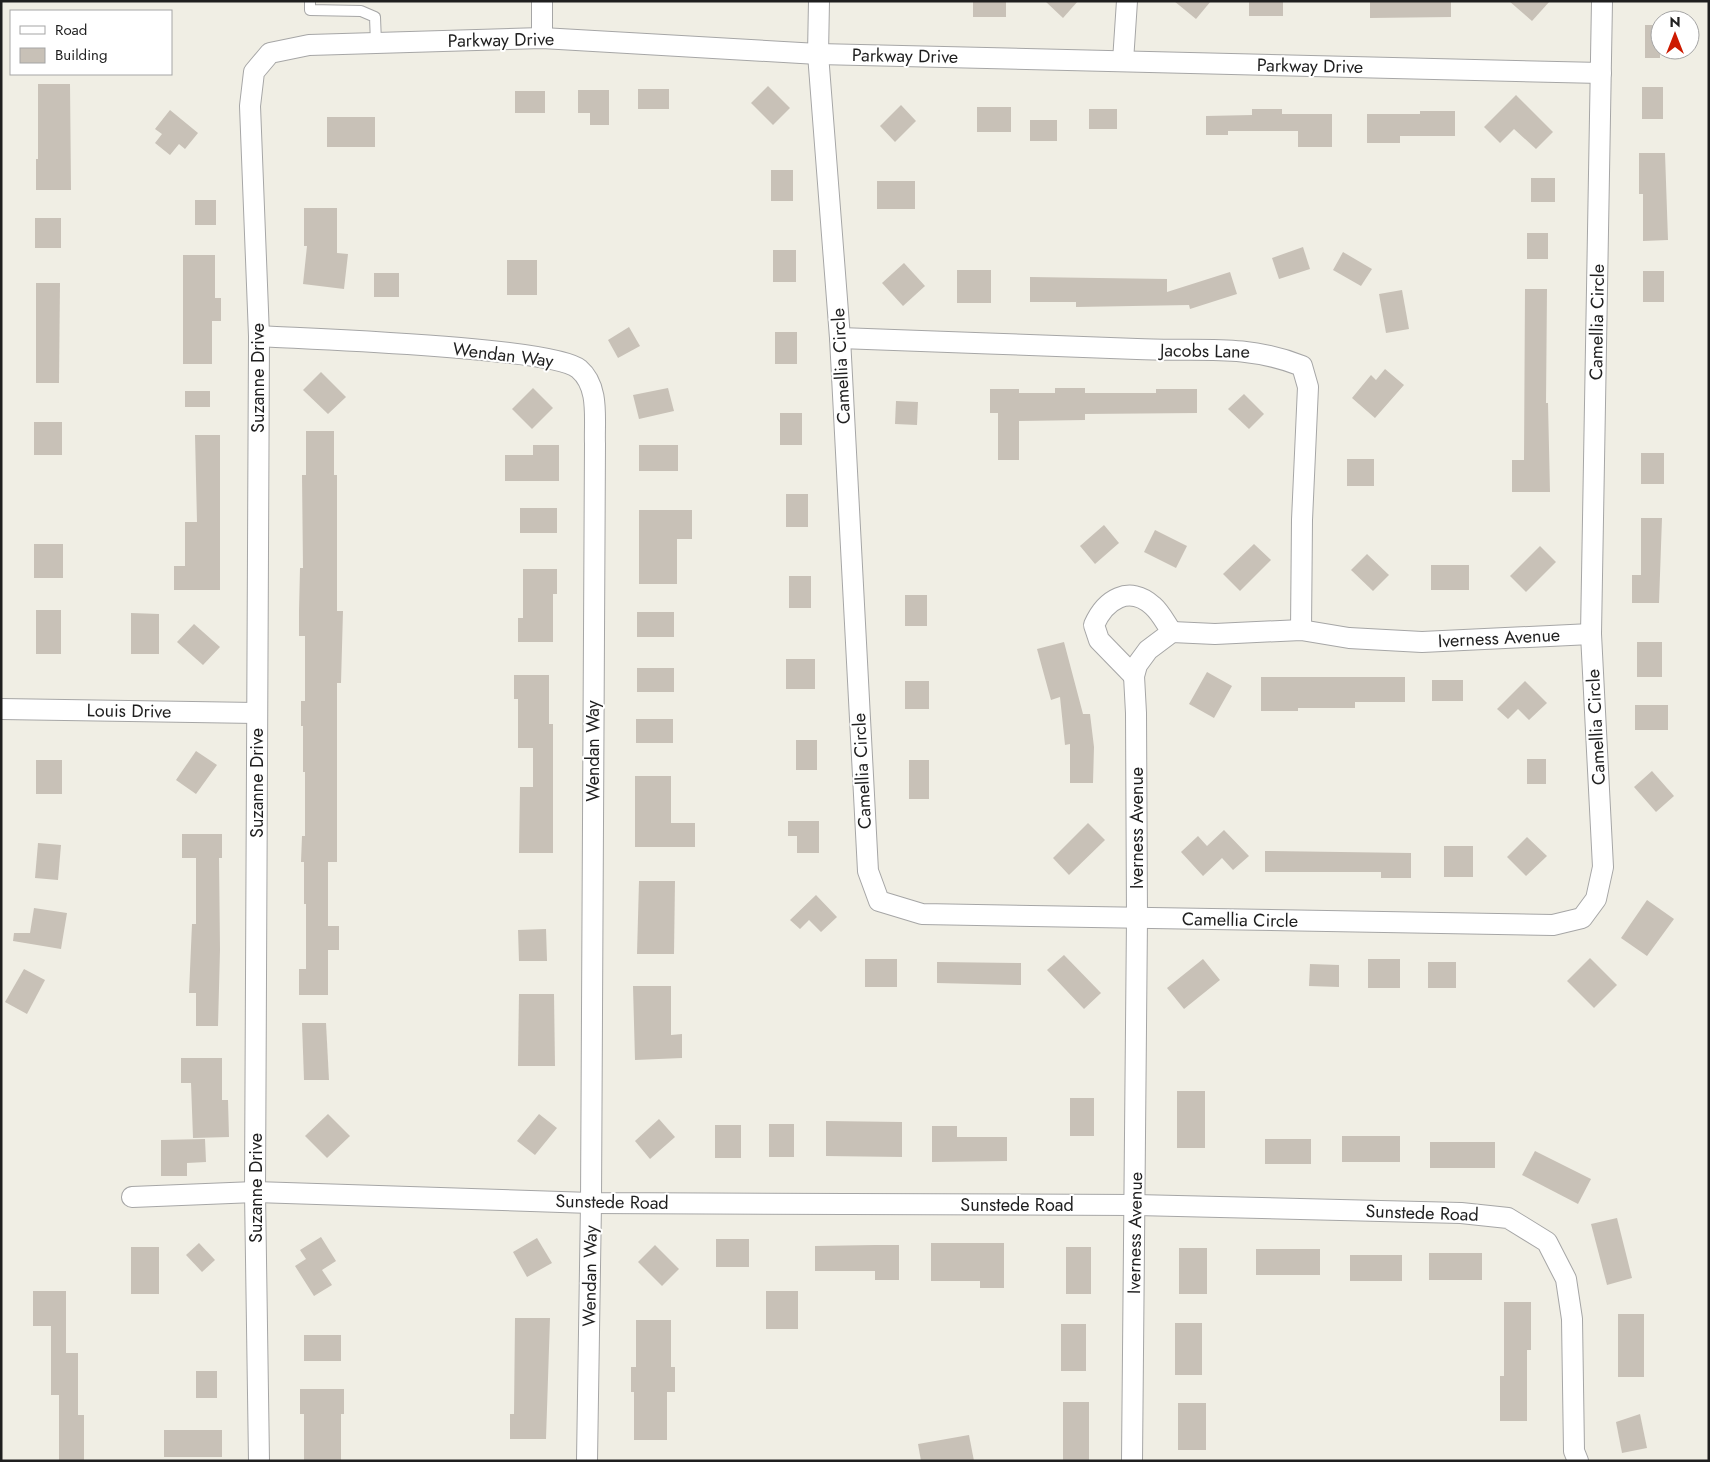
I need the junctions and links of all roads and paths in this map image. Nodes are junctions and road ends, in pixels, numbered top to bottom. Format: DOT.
graph roads {
  1 [pos="310,1"];
  2 [pos="542,1"];
  3 [pos="819,1"];
  4 [pos="1127,1"];
  5 [pos="1602,1"];
  6 [pos="542,38"];
  7 [pos="376,43"];
  8 [pos="818,54"];
  9 [pos="1124,61"];
  10 [pos="1601,73"];
  11 [pos="250,106"];
  12 [pos="259,336"];
  13 [pos="840,338"];
  14 [pos="1301,630"];
  15 [pos="1172,632"];
  16 [pos="1591,634"];
  17 [pos="1134,676"];
  18 [pos="1,709"];
  19 [pos="257,713"];
  20 [pos="1137,918"];
  21 [pos="255,1192"];
  22 [pos="132,1197"];
  23 [pos="592,1203"];
  24 [pos="1136,1206"];
  25 [pos="258,1461"];
  26 [pos="587,1461"];
  27 [pos="1132,1461"];
  28 [pos="1578,1461"];
  1 -- 7 [label="lane"];
  2 -- 6 [label="street"];
  3 -- 8 [label="street, Camellia Circle"];
  4 -- 9 [label="street"];
  5 -- 10 [label="street, Camellia Circle"];
  6 -- 7 [label="street, Parkway Drive"];
  6 -- 8 [label="street, Parkway Drive"];
  7 -- 11 [label="street, Parkway Drive"];
  8 -- 9 [label="street, Parkway Drive"];
  8 -- 13 [label="street, Camellia Circle"];
  9 -- 10 [label="street, Parkway Drive"];
  10 -- 16 [label="street, Camellia Circle"];
  11 -- 12 [label="street, Suzanne Drive"];
  12 -- 19 [label="street, Suzanne Drive"];
  12 -- 23 [label="street, Wendan Way"];
  13 -- 14 [label="street, Jacobs Lane"];
  13 -- 20 [label="street, Camellia Circle"];
  14 -- 15 [label="street, Iverness Avenue"];
  14 -- 16 [label="street, Iverness Avenue"];
  15 -- 17 [label="street, Iverness Avenue"];
  15 -- 17 [label="street"];
  16 -- 20 [label="street, Camellia Circle"];
  17 -- 20 [label="street, Iverness Avenue"];
  18 -- 19 [label="street, Louis Drive"];
  19 -- 21 [label="street, Suzanne Drive"];
  20 -- 24 [label="street, Iverness Avenue"];
  21 -- 22 [label="street, Sunstede Road"];
  21 -- 23 [label="street, Sunstede Road"];
  21 -- 25 [label="street, Suzanne Drive"];
  23 -- 24 [label="street, Sunstede Road"];
  23 -- 26 [label="street, Wendan Way"];
  24 -- 27 [label="street, Iverness Avenue"];
  24 -- 28 [label="street, Sunstede Road"];
}
